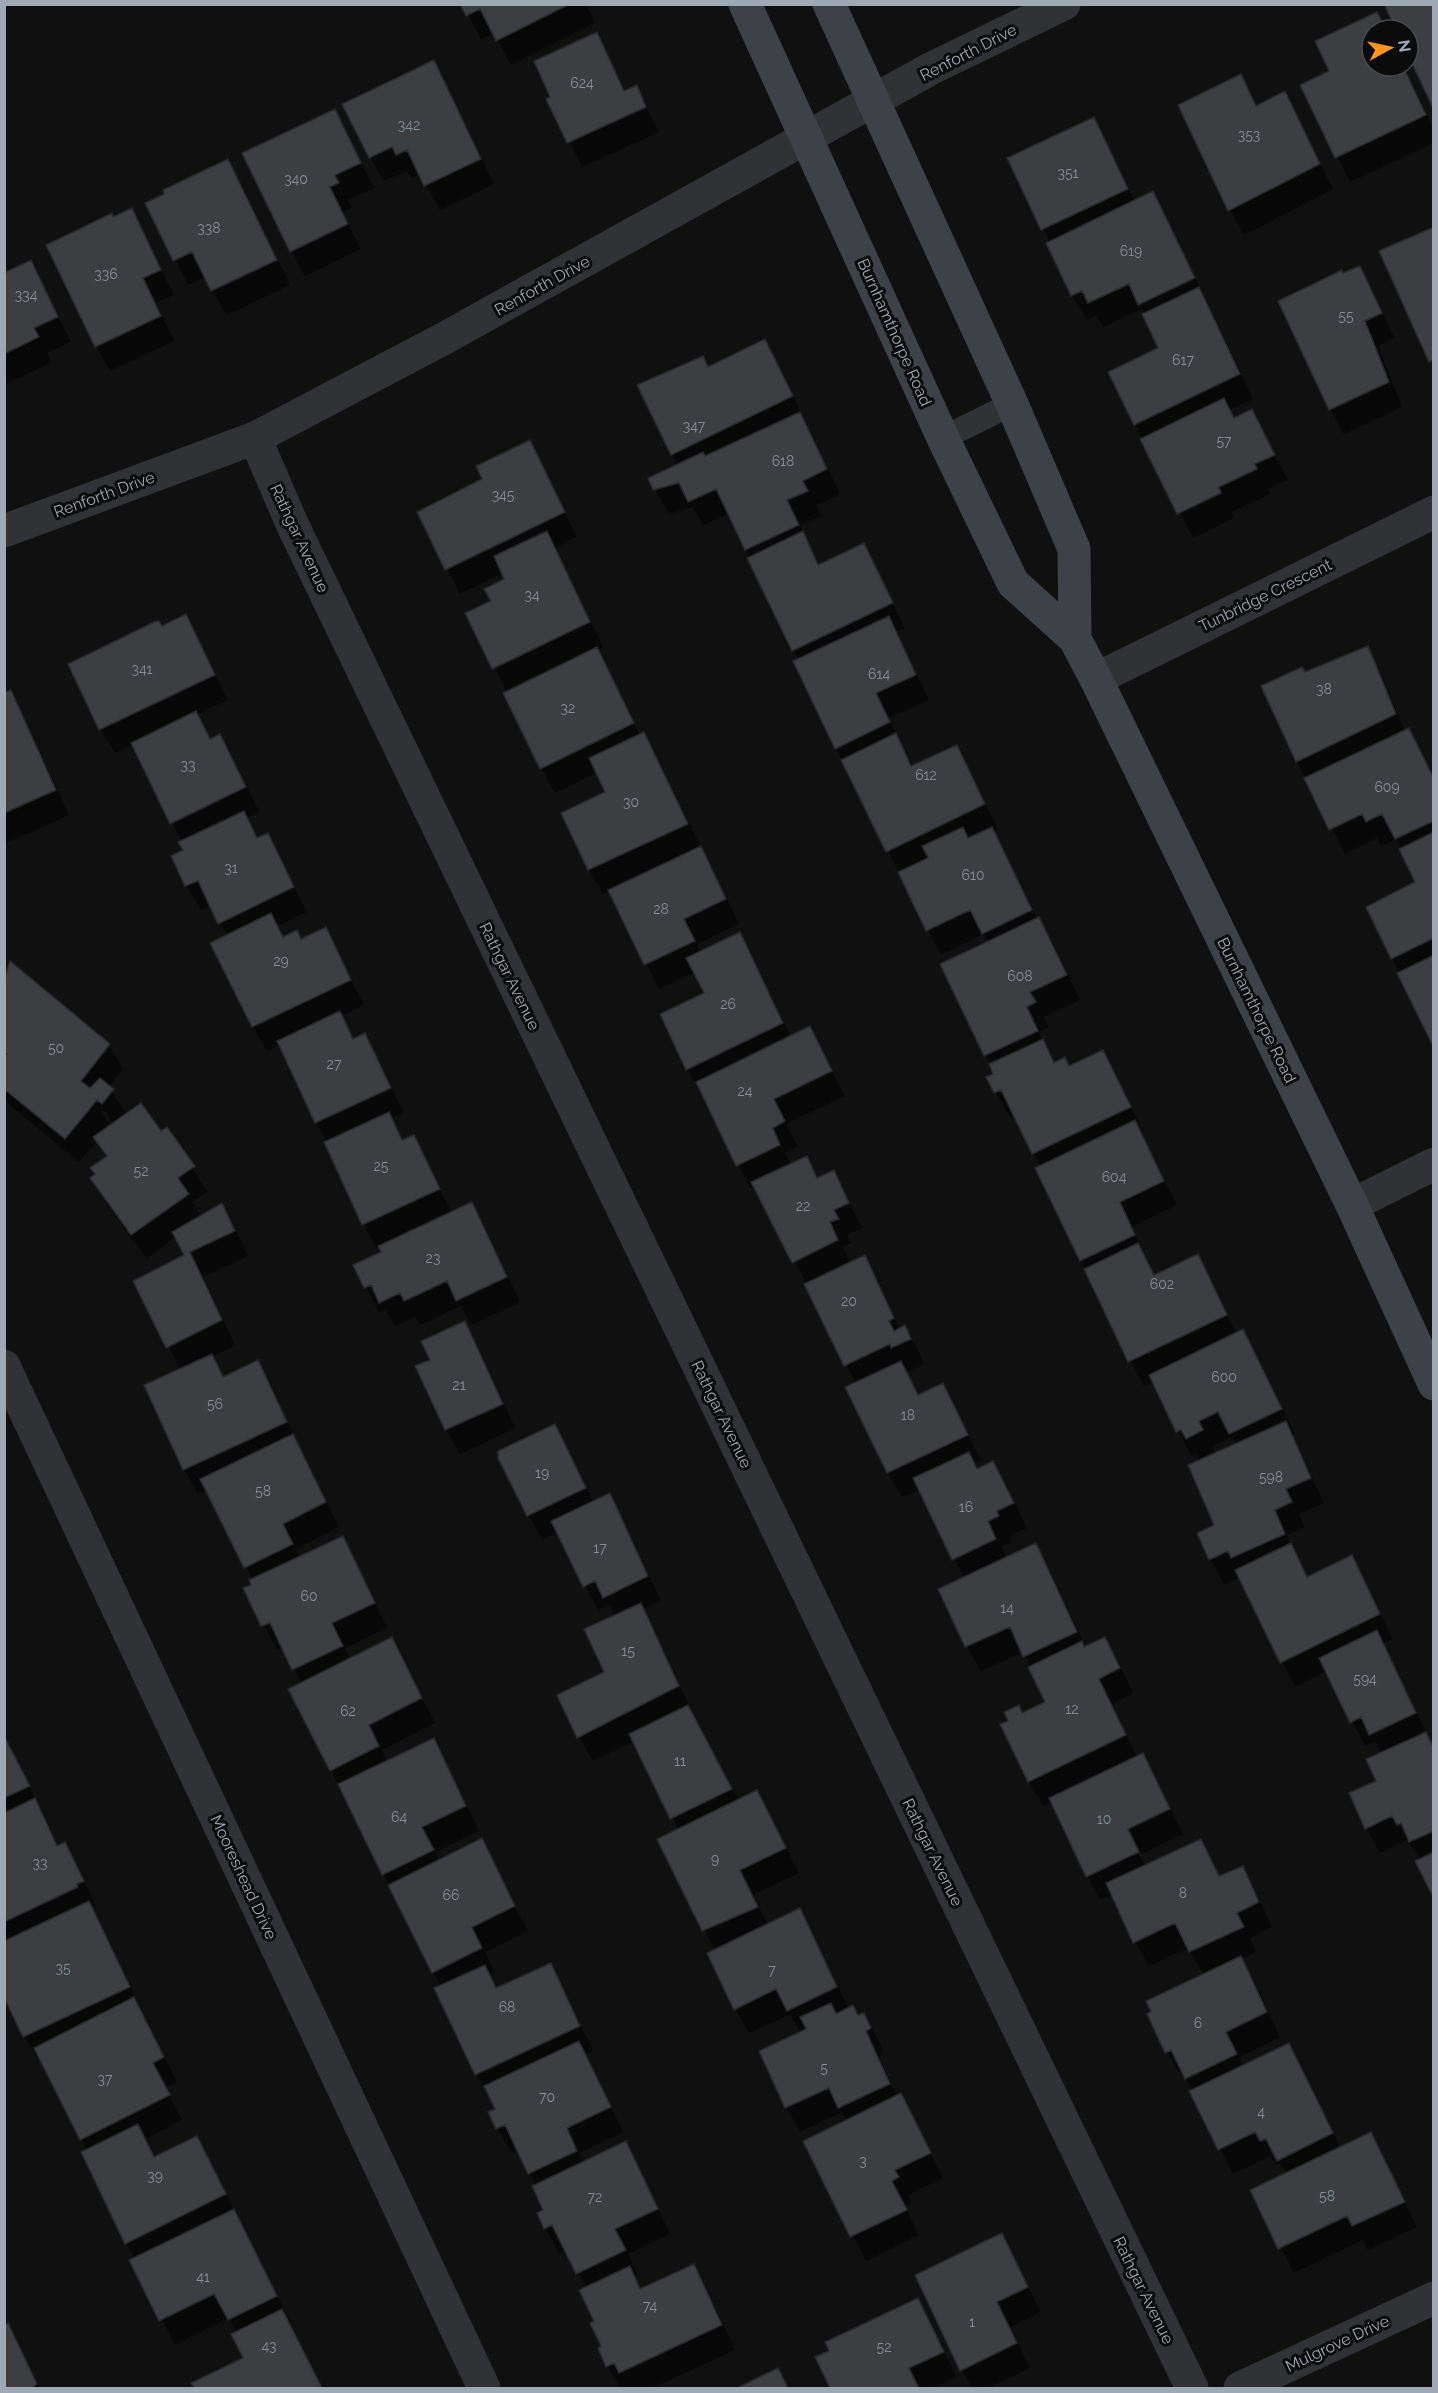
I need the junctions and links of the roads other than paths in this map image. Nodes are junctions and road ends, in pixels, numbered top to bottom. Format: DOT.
graph roads {
  1 [pos="745,4"];
  2 [pos="829,4"];
  3 [pos="1064,4"];
  4 [pos="874,102"];
  5 [pos="806,139"];
  6 [pos="1012,404"];
  7 [pos="255,438"];
  8 [pos="943,438"];
  9 [pos="1434,512"];
  10 [pos="4,531"];
  11 [pos="1075,639"];
  12 [pos="1096,679"];
  13 [pos="1434,1164"];
  14 [pos="1352,1205"];
  15 [pos="4,1366"];
  16 [pos="1434,1384"];
  17 [pos="1434,2298"];
  18 [pos="484,2388"];
  19 [pos="1192,2388"];
  20 [pos="1240,2388"];
  1 -- 5 [label="main road, Burnhamthorpe Road"];
  2 -- 4 [label="main road, Burnhamthorpe Road"];
  3 -- 4 [label="street, Renforth Drive"];
  4 -- 5 [label="street, Renforth Drive"];
  4 -- 6 [label="main road, Burnhamthorpe Road"];
  5 -- 7 [label="street, Renforth Drive"];
  5 -- 8 [label="main road, Burnhamthorpe Road"];
  6 -- 8 [label="lane"];
  6 -- 11 [label="main road, Burnhamthorpe Road"];
  7 -- 10 [label="street, Renforth Drive"];
  7 -- 19 [label="street, Rathgar Avenue"];
  8 -- 11 [label="main road, Burnhamthorpe Road"];
  9 -- 12 [label="street, Tunbridge Crescent"];
  11 -- 12 [label="main road, Burnhamthorpe Road"];
  12 -- 14 [label="main road, Burnhamthorpe Road"];
  13 -- 14 [label="street"];
  14 -- 16 [label="main road, Burnhamthorpe Road"];
  15 -- 18 [label="street, Mooreshead Drive"];
  17 -- 20 [label="street, Mulgrove Drive"];
}
